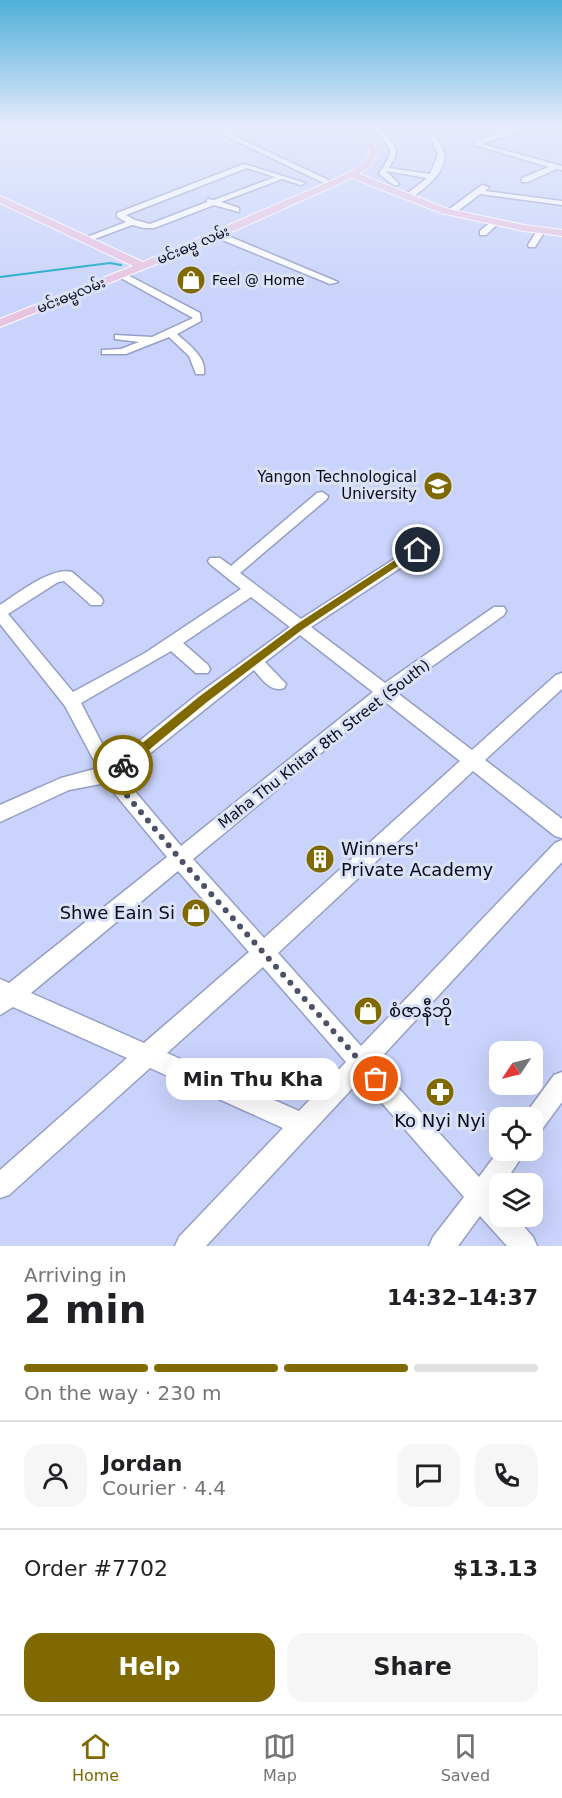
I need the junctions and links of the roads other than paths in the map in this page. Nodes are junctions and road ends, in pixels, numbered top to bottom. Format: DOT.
graph roads {
  1 [pos="194,185"];
  2 [pos="260,185"];
  3 [pos="331,185"];
  4 [pos="378,185"];
  5 [pos="423,185"];
  6 [pos="486,186"];
  7 [pos="181,191"];
  8 [pos="479,192"];
  9 [pos="192,195"];
  10 [pos="408,197"];
  11 [pos="203,198"];
  12 [pos="0,199"];
  13 [pos="213,202"];
  14 [pos="562,203"];
  15 [pos="236,210"];
  16 [pos="451,212"];
  17 [pos="132,222"];
  18 [pos="496,222"];
  19 [pos="541,231"];
  20 [pos="483,233"];
  21 [pos="562,233"];
  22 [pos="218,235"];
  23 [pos="87,239"];
  24 [pos="532,245"];
  25 [pos="143,266"];
  26 [pos="122,275"];
  27 [pos="333,282"];
  28 [pos="0,323"];
  29 [pos="170,333"];
  30 [pos="119,337"];
  31 [pos="153,340"];
  32 [pos="106,352"];
  33 [pos="200,372"];
  34 [pos="322,496"];
  35 [pos="418,550"];
  36 [pos="216,561"];
  37 [pos="231,573"];
  38 [pos="252,589"];
  39 [pos="96,601"];
  40 [pos="499,611"];
  41 [pos="0,613"];
  42 [pos="300,627"];
  43 [pos="172,643"];
  44 [pos="254,661"];
  45 [pos="202,669"];
  46 [pos="562,679"];
  47 [pos="278,684"];
  48 [pos="383,693"];
  49 [pos="71,700"];
  50 [pos="472,760"];
  51 [pos="110,775"];
  52 [pos="0,814"];
  53 [pos="562,830"];
  54 [pos="562,849"];
  55 [pos="180,859"];
  56 [pos="264,952"];
  57 [pos="4,996"];
  58 [pos="147,1058"];
  59 [pos="361,1062"];
  60 [pos="562,1083"];
  61 [pos="543,1109"];
  62 [pos="302,1125"];
  63 [pos="506,1161"];
  64 [pos="0,1186"];
  65 [pos="481,1197"];
  66 [pos="188,1246"];
  67 [pos="442,1246"];
  68 [pos="524,1246"];
  1 -- 7 [label="street"];
  2 -- 13 [label="street"];
  3 -- 22 [label="main road, မင်းဓမ္မ လမ်း"];
  4 -- 10 [label="main road"];
  5 -- 10 [label="street"];
  6 -- 8 [label="street"];
  7 -- 9 [label="street"];
  7 -- 17 [label="street"];
  8 -- 14 [label="street"];
  8 -- 16 [label="street"];
  10 -- 16 [label="main road"];
  11 -- 13 [label="street"];
  12 -- 23 [label="main road"];
  13 -- 15 [label="street"];
  13 -- 17 [label="street"];
  16 -- 18 [label="main road"];
  17 -- 23 [label="street"];
  18 -- 19 [label="main road"];
  18 -- 20 [label="street"];
  19 -- 21 [label="main road"];
  19 -- 24 [label="street"];
  22 -- 25 [label="main road, မင်းဓမ္မ လမ်း"];
  22 -- 27 [label="street"];
  23 -- 25 [label="main road"];
  25 -- 26 [label="main road, မင်းဓမ္မလမ်း"];
  26 -- 28 [label="main road, မင်းဓမ္မလမ်း"];
  26 -- 29 [label="street"];
  29 -- 31 [label="street"];
  29 -- 33 [label="street"];
  30 -- 31 [label="street"];
  31 -- 32 [label="street"];
  34 -- 37 [label="street"];
  35 -- 42 [label="street"];
  36 -- 37 [label="street"];
  37 -- 38 [label="street"];
  38 -- 42 [label="street"];
  38 -- 43 [label="street"];
  39 -- 41 [label="street"];
  40 -- 48 [label="street, Maha Thu Khitar 8th Street (South)"];
  41 -- 49 [label="street"];
  42 -- 44 [label="street"];
  42 -- 48 [label="street"];
  43 -- 45 [label="street"];
  43 -- 49 [label="street"];
  44 -- 47 [label="street"];
  44 -- 51 [label="street"];
  46 -- 50 [label="street"];
  48 -- 50 [label="street"];
  48 -- 55 [label="street, Maha Thu Khitar 8th Street (South)"];
  49 -- 51 [label="street"];
  50 -- 53 [label="street"];
  50 -- 56 [label="street"];
  51 -- 52 [label="street"];
  51 -- 55 [label="street"];
  54 -- 59 [label="street"];
  55 -- 56 [label="street"];
  55 -- 57 [label="street, Maha Thu Khitar 8th Street (South)"];
  56 -- 58 [label="street"];
  56 -- 59 [label="street"];
  57 -- 58 [label="street"];
  58 -- 62 [label="street"];
  58 -- 64 [label="street"];
  59 -- 62 [label="street"];
  59 -- 65 [label="street"];
  60 -- 61 [label="street"];
  62 -- 66 [label="street"];
  63 -- 65 [label="street"];
  65 -- 67 [label="street"];
  65 -- 68 [label="street"];
}
